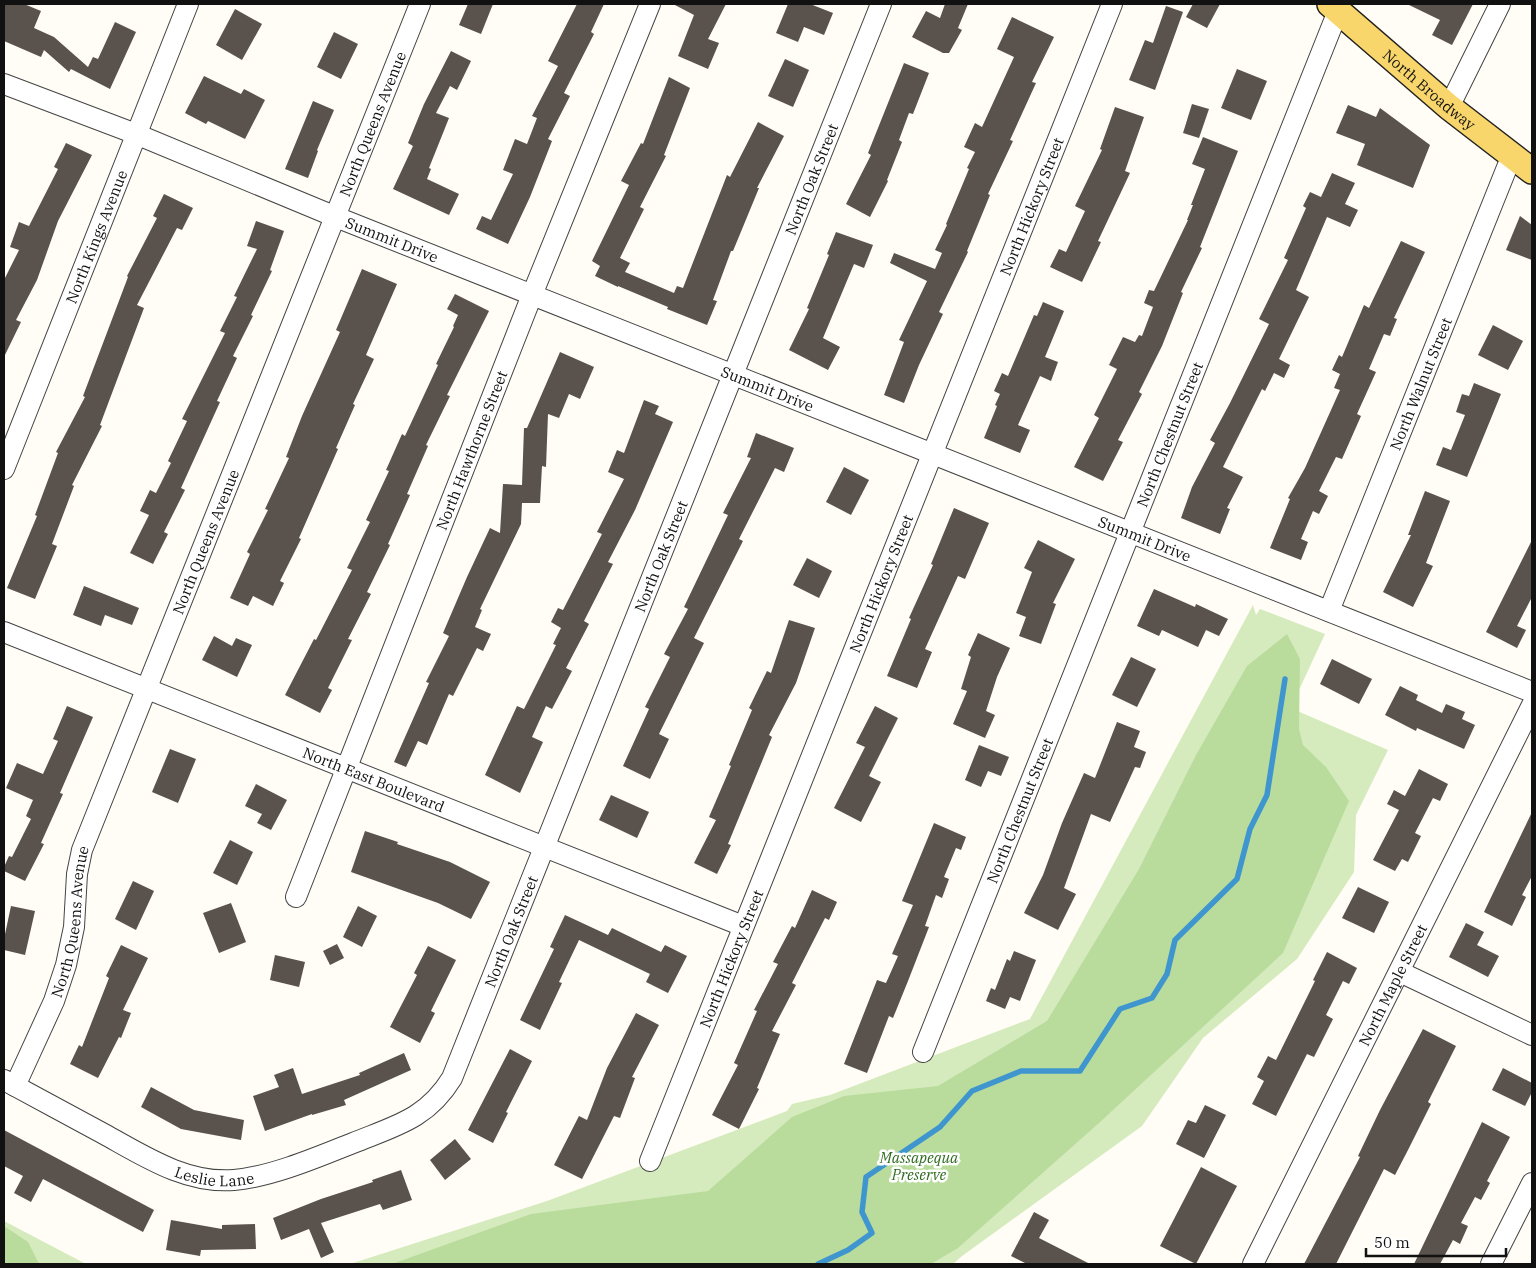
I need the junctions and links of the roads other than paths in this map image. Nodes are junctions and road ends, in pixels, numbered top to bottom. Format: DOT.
graph roads {
  1 [pos="188,4"];
  2 [pos="420,4"];
  3 [pos="650,4"];
  4 [pos="881,4"];
  5 [pos="1112,4"];
  6 [pos="1500,4"];
  7 [pos="1334,7"];
  8 [pos="4,84"];
  9 [pos="1449,107"];
  10 [pos="136,134"];
  11 [pos="1512,155"];
  12 [pos="1532,171"];
  13 [pos="336,217"];
  14 [pos="532,295"];
  15 [pos="732,375"];
  16 [pos="931,454"];
  17 [pos="4,469"];
  18 [pos="1130,533"];
  19 [pos="1329,611"];
  20 [pos="4,632"];
  21 [pos="148,689"];
  22 [pos="1532,692"];
  23 [pos="1532,705"];
  24 [pos="346,768"];
  25 [pos="544,847"];
  26 [pos="296,897"];
  27 [pos="743,926"];
  28 [pos="1400,972"];
  29 [pos="1532,1036"];
  30 [pos="923,1052"];
  31 [pos="9,1083"];
  32 [pos="432,1104"];
  33 [pos="650,1162"];
  34 [pos="1532,1183"];
  35 [pos="1253,1264"];
  36 [pos="1491,1264"];
  1 -- 10 [label="street, North Kings Avenue"];
  2 -- 13 [label="street, North Queens Avenue"];
  3 -- 14 [label="street, North Hawthorne Street"];
  4 -- 15 [label="street, North Oak Street"];
  5 -- 16 [label="street, North Hickory Street"];
  6 -- 9 [label="street"];
  7 -- 9 [label="main road, North Broadway"];
  7 -- 18 [label="street, North Chestnut Street"];
  8 -- 10 [label="street, Summit Drive"];
  9 -- 11 [label="main road, North Broadway"];
  10 -- 13 [label="street, Summit Drive"];
  10 -- 17 [label="street, North Kings Avenue"];
  11 -- 12 [label="main road, North Broadway"];
  11 -- 19 [label="street, North Walnut Street"];
  13 -- 14 [label="street, Summit Drive"];
  13 -- 21 [label="street, North Queens Avenue"];
  14 -- 15 [label="street, Summit Drive"];
  14 -- 24 [label="street, North Hawthorne Street"];
  15 -- 16 [label="street, Summit Drive"];
  15 -- 25 [label="street, North Oak Street"];
  16 -- 18 [label="street, Summit Drive"];
  16 -- 27 [label="street, North Hickory Street"];
  18 -- 19 [label="street, Summit Drive"];
  18 -- 30 [label="street, North Chestnut Street"];
  19 -- 22 [label="street, Summit Drive"];
  20 -- 21 [label="street, North East Boulevard"];
  21 -- 24 [label="street, North East Boulevard"];
  21 -- 31 [label="street, North Queens Avenue"];
  23 -- 28 [label="street, North Maple Street"];
  24 -- 25 [label="street, North East Boulevard"];
  24 -- 26 [label="street, North Hawthorne Street"];
  25 -- 27 [label="street, North East Boulevard"];
  25 -- 32 [label="street, North Oak Street"];
  27 -- 33 [label="street, North Hickory Street"];
  28 -- 29 [label="street"];
  28 -- 35 [label="street, North Maple Street"];
  31 -- 32 [label="street, Leslie Lane"];
  34 -- 36 [label="street"];
}
